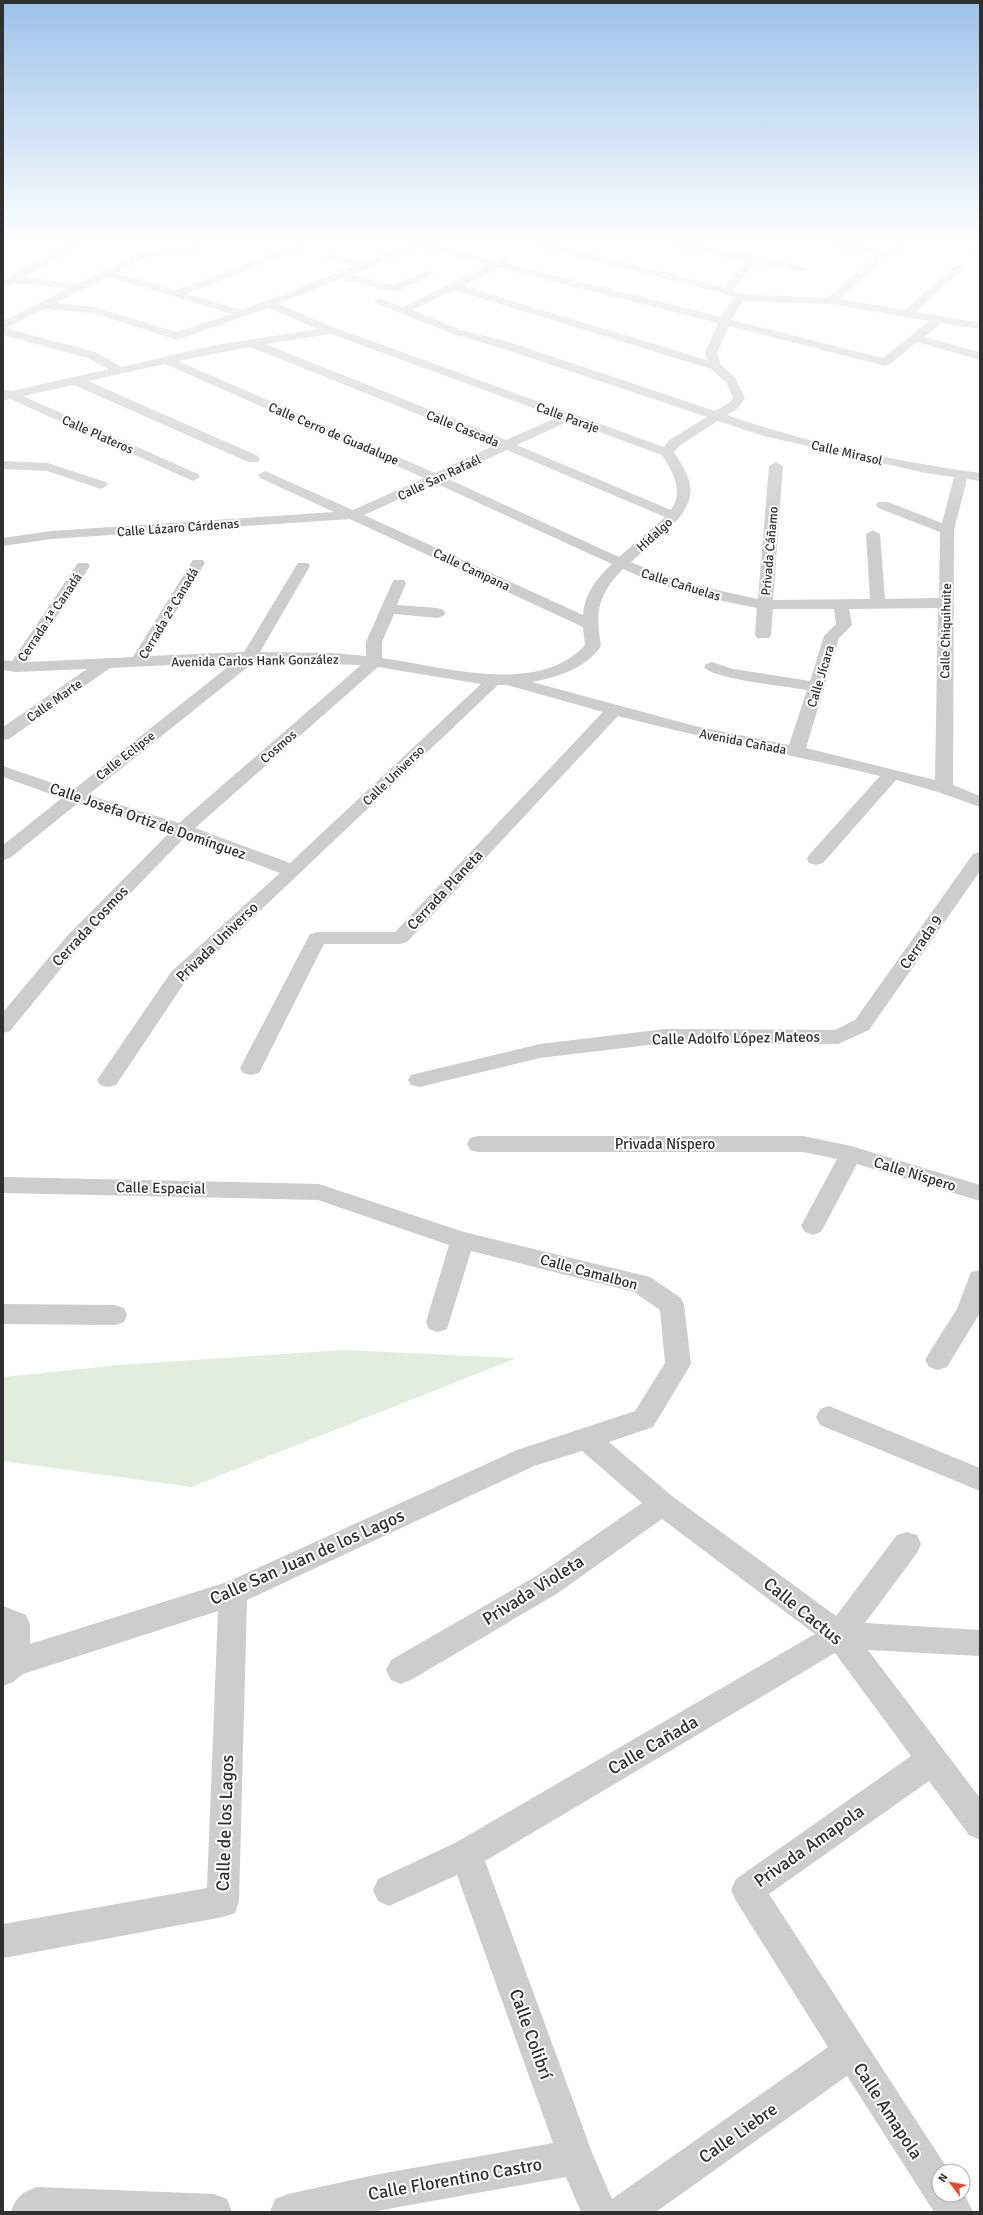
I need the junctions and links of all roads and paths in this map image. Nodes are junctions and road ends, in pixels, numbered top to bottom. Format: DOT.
graph roads {
  1 [pos="45,342"];
  2 [pos="255,342"];
  3 [pos="365,342"];
  4 [pos="495,342"];
  5 [pos="638,342"];
  6 [pos="715,342"];
  7 [pos="808,342"];
  8 [pos="910,342"];
  9 [pos="932,342"];
  10 [pos="251,343"];
  11 [pos="980,356"];
  12 [pos="166,360"];
  13 [pos="716,366"];
  14 [pos="119,370"];
  15 [pos="74,380"];
  16 [pos="6,394"];
  17 [pos="567,417"];
  18 [pos="716,418"];
  19 [pos="507,445"];
  20 [pos="667,452"];
  21 [pos="252,459"];
  22 [pos="3,464"];
  23 [pos="776,466"];
  24 [pos="265,475"];
  25 [pos="961,475"];
  26 [pos="193,477"];
  27 [pos="980,477"];
  28 [pos="436,478"];
  29 [pos="101,485"];
  30 [pos="883,505"];
  31 [pos="354,515"];
  32 [pos="674,516"];
  33 [pos="947,530"];
  34 [pos="873,534"];
  35 [pos="3,542"];
  36 [pos="198,563"];
  37 [pos="621,564"];
  38 [pos="83,566"];
  39 [pos="303,566"];
  40 [pos="399,583"];
  41 [pos="878,602"];
  42 [pos="841,603"];
  43 [pos="945,603"];
  44 [pos="764,605"];
  45 [pos="388,609"];
  46 [pos="438,613"];
  47 [pos="590,624"];
  48 [pos="763,635"];
  49 [pos="249,658"];
  50 [pos="374,662"];
  51 [pos="137,663"];
  52 [pos="104,665"];
  53 [pos="9,666"];
  54 [pos="712,667"];
  55 [pos="500,680"];
  56 [pos="817,687"];
  57 [pos="614,710"];
  58 [pos="3,735"];
  59 [pos="796,751"];
  60 [pos="3,771"];
  61 [pos="892,774"];
  62 [pos="944,788"];
  63 [pos="73,796"];
  64 [pos="980,802"];
  65 [pos="182,830"];
  66 [pos="3,854"];
  67 [pos="980,858"];
  68 [pos="816,859"];
  69 [pos="293,871"];
  70 [pos="862,1025"];
  71 [pos="3,1026"];
  72 [pos="251,1068"];
  73 [pos="108,1080"];
  74 [pos="419,1080"];
  75 [pos="478,1144"];
  76 [pos="851,1154"];
  77 [pos="3,1185"];
  78 [pos="980,1193"];
  79 [pos="813,1226"];
  80 [pos="462,1240"];
  81 [pos="980,1279"];
  82 [pos="3,1314"];
  83 [pos="115,1315"];
  84 [pos="974,1315"];
  85 [pos="438,1322"];
  86 [pos="938,1360"];
  87 [pos="829,1417"];
  88 [pos="586,1438"];
  89 [pos="980,1480"];
  90 [pos="662,1504"];
  91 [pos="907,1544"];
  92 [pos="233,1593"];
  93 [pos="3,1619"];
  94 [pos="839,1635"];
  95 [pos="980,1643"];
  96 [pos="9,1667"];
  97 [pos="401,1670"];
  98 [pos="932,1760"];
  99 [pos="980,1824"];
  100 [pos="466,1854"];
  101 [pos="389,1890"];
  102 [pos="3,1941"];
  103 [pos="850,2053"];
  104 [pos="576,2157"];
  105 [pos="931,2176"];
  106 [pos="949,2203"];
  107 [pos="152,2211"];
  108 [pos="29,2212"];
  109 [pos="214,2212"];
  110 [pos="288,2212"];
  111 [pos="599,2212"];
  112 [pos="625,2212"];
  113 [pos="955,2212"];
  1 -- 14 [label="street"];
  2 -- 10 [label="street"];
  3 -- 17 [label="street, Calle Paraje"];
  4 -- 18 [label="street, Calle Mirasol"];
  5 -- 13 [label="street"];
  6 -- 13 [label="street"];
  7 -- 8 [label="street"];
  9 -- 11 [label="street"];
  10 -- 12 [label="street"];
  10 -- 19 [label="street, Calle Cascada"];
  12 -- 14 [label="street"];
  12 -- 28 [label="street, Calle Cerro de Guadalupe"];
  13 -- 18 [label="street"];
  14 -- 15 [label="street"];
  15 -- 16 [label="street"];
  15 -- 21 [label="street"];
  16 -- 26 [label="street, Calle Plateros"];
  17 -- 19 [label="street, Calle San Rafaél"];
  17 -- 20 [label="street, Calle Paraje"];
  18 -- 20 [label="street"];
  18 -- 25 [label="street, Calle Mirasol"];
  19 -- 28 [label="street, Calle San Rafaél"];
  19 -- 32 [label="street, Calle Cascada"];
  20 -- 32 [label="street, Hidalgo"];
  22 -- 29 [label="street"];
  23 -- 44 [label="street, Privada Cáñamo"];
  24 -- 31 [label="street, Calle Campana"];
  25 -- 27 [label="street, Calle Mirasol"];
  25 -- 33 [label="street, Calle Chiquihuite"];
  28 -- 31 [label="street, Calle San Rafaél"];
  28 -- 37 [label="street, Calle Cañuelas"];
  30 -- 33 [label="street"];
  31 -- 35 [label="street, Calle Lázaro Cárdenas"];
  31 -- 47 [label="street, Calle Campana"];
  32 -- 37 [label="street, Hidalgo"];
  33 -- 43 [label="street, Calle Chiquihuite"];
  34 -- 41 [label="street"];
  36 -- 51 [label="street, Cerrada 2ª Canadá"];
  37 -- 44 [label="street, Calle Cañuelas"];
  37 -- 47 [label="street, Hidalgo"];
  38 -- 53 [label="street, Cerrada 1ª Canadá"];
  39 -- 49 [label="street"];
  40 -- 45 [label="street"];
  41 -- 42 [label="street, Calle Cañuelas"];
  41 -- 43 [label="street, Calle Cañuelas"];
  42 -- 44 [label="street, Calle Cañuelas"];
  42 -- 56 [label="street, Calle Jícara"];
  43 -- 62 [label="street, Calle Chiquihuite"];
  44 -- 48 [label="street, Privada Cáñamo"];
  45 -- 46 [label="street"];
  45 -- 50 [label="street"];
  47 -- 55 [label="street, Hidalgo"];
  49 -- 50 [label="street, Avenida Carlos Hank González"];
  49 -- 51 [label="street, Avenida Carlos Hank González"];
  49 -- 63 [label="street, Calle Eclipse"];
  50 -- 55 [label="street, Avenida Carlos Hank González"];
  50 -- 65 [label="street, Cosmos"];
  51 -- 52 [label="street, Avenida Carlos Hank González"];
  52 -- 53 [label="street, Avenida Carlos Hank González"];
  52 -- 58 [label="street, Calle Marte"];
  54 -- 56 [label="street"];
  55 -- 57 [label="street, Avenida Cañada"];
  55 -- 69 [label="street, Calle Universo"];
  56 -- 59 [label="street, Calle Jícara"];
  57 -- 59 [label="street, Avenida Cañada"];
  57 -- 72 [label="street, Cerrada Planeta"];
  59 -- 61 [label="street, Avenida Cañada"];
  60 -- 63 [label="street, Calle Josefa Ortiz de Domínguez"];
  61 -- 62 [label="street, Avenida Cañada"];
  61 -- 68 [label="street"];
  62 -- 64 [label="street, Avenida Cañada"];
  63 -- 65 [label="street, Calle Josefa Ortiz de Domínguez"];
  63 -- 66 [label="street, Calle Eclipse"];
  65 -- 69 [label="street, Calle Josefa Ortiz de Domínguez"];
  65 -- 71 [label="street, Cerrada Cosmos"];
  67 -- 70 [label="street, Cerrada 9"];
  69 -- 73 [label="street, Privada Universo"];
  70 -- 74 [label="street, Calle Adolfo López Mateos"];
  75 -- 76 [label="street, Privada Níspero"];
  76 -- 78 [label="street, Calle Níspero"];
  76 -- 79 [label="street"];
  77 -- 80 [label="street, Calle Espacial"];
  80 -- 85 [label="street"];
  80 -- 88 [label="street, Calle Camalbon"];
  81 -- 84 [label="street"];
  82 -- 83 [label="street"];
  84 -- 86 [label="street"];
  87 -- 89 [label="street"];
  88 -- 90 [label="street, Calle Cactus"];
  88 -- 92 [label="street, Calle San Juan de los Lagos"];
  90 -- 94 [label="street, Calle Cactus"];
  90 -- 97 [label="street, Privada Violeta"];
  91 -- 94 [label="street"];
  92 -- 96 [label="street, Calle San Juan de los Lagos"];
  92 -- 102 [label="street, Calle de los Lagos"];
  93 -- 96 [label="street"];
  94 -- 95 [label="street"];
  94 -- 98 [label="street, Calle Cactus"];
  94 -- 100 [label="street, Calle Cañada"];
  98 -- 99 [label="street, Calle Cactus"];
  98 -- 103 [label="street, Privada Amapola"];
  100 -- 101 [label="street, Calle Cañada"];
  100 -- 104 [label="street, Calle Colibrí"];
  103 -- 105 [label="street, Calle Amapola"];
  103 -- 112 [label="street, Calle Liebre"];
  104 -- 110 [label="street, Calle Florentino Castro"];
  104 -- 111 [label="street, Calle Colibrí"];
  106 -- 113 [label="street"];
  107 -- 108 [label="street"];
  107 -- 109 [label="street"];
}
